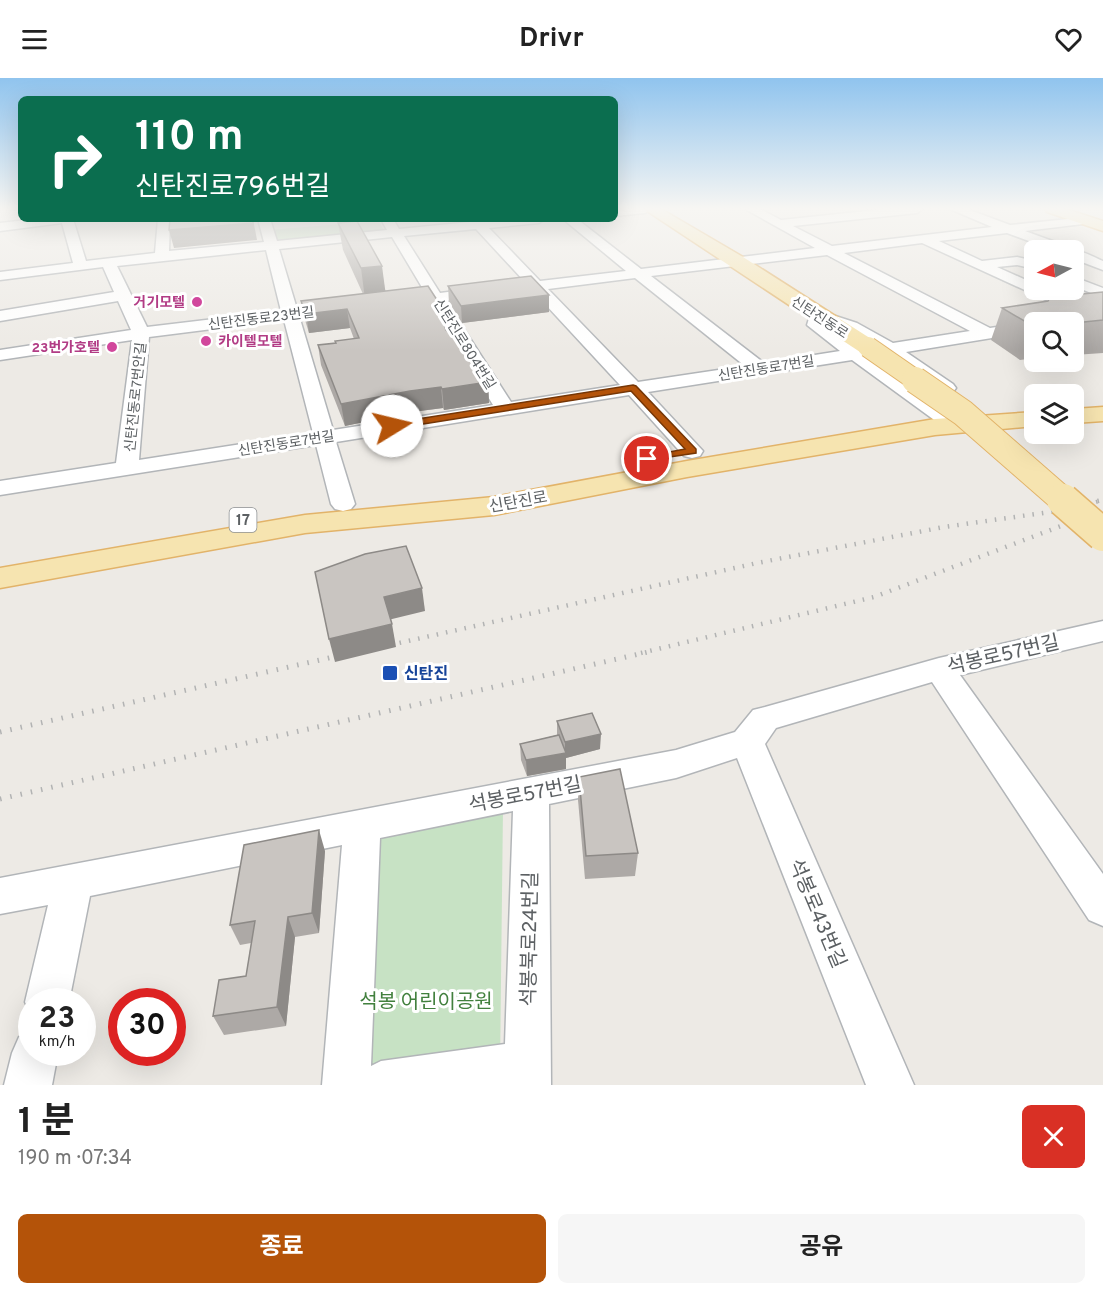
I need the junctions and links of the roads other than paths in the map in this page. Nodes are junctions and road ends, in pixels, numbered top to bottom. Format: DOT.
graph roads {
  1 [pos="78,256"];
  2 [pos="162,256"];
  3 [pos="274,256"];
  4 [pos="411,256"];
  5 [pos="509,256"];
  6 [pos="616,256"];
  7 [pos="729,256"];
  8 [pos="779,256"];
  9 [pos="840,256"];
  10 [pos="960,256"];
  11 [pos="1084,258"];
  12 [pos="737,261"];
  13 [pos="108,262"];
  14 [pos="1024,263"];
  15 [pos="80,264"];
  16 [pos="980,265"];
  17 [pos="1103,266"];
  18 [pos="638,273"];
  19 [pos="0,276"];
  20 [pos="537,285"];
  21 [pos="1084,285"];
  22 [pos="1103,293"];
  23 [pos="124,295"];
  24 [pos="436,297"];
  25 [pos="380,304"];
  26 [pos="358,307"];
  27 [pos="291,315"];
  28 [pos="0,316"];
  29 [pos="1100,318"];
  30 [pos="1084,319"];
  31 [pos="1024,328"];
  32 [pos="141,333"];
  33 [pos="988,334"];
  34 [pos="871,350"];
  35 [pos="0,355"];
  36 [pos="760,369"];
  37 [pos="633,388"];
  38 [pos="1103,398"];
  39 [pos="1084,399"];
  40 [pos="1024,405"];
  41 [pos="505,409"];
  42 [pos="1103,414"];
  43 [pos="955,415"];
  44 [pos="1084,415"];
  45 [pos="1024,420"];
  46 [pos="324,437"];
  47 [pos="692,451"];
  48 [pos="127,468"];
  49 [pos="0,488"];
  50 [pos="343,504"];
  51 [pos="1103,535"];
  52 [pos="0,561"];
  53 [pos="0,578"];
  54 [pos="1103,631"];
  55 [pos="939,669"];
  56 [pos="747,742"];
  57 [pos="531,792"];
  58 [pos="362,826"];
  59 [pos="74,880"];
  60 [pos="0,896"];
  61 [pos="1103,908"];
  62 [pos="50,988"];
  63 [pos="32,1066"];
  64 [pos="527,1075"];
  65 [pos="28,1085"];
  66 [pos="346,1085"];
  67 [pos="381,1085"];
  68 [pos="890,1085"];
  1 -- 15 [label="street"];
  2 -- 13 [label="street"];
  3 -- 27 [label="street"];
  4 -- 24 [label="street, 신탄진로804번길"];
  5 -- 20 [label="street"];
  6 -- 18 [label="street"];
  7 -- 12 [label="main road, 신탄진동로"];
  8 -- 12 [label="street"];
  9 -- 33 [label="street"];
  10 -- 16 [label="street"];
  11 -- 17 [label="street"];
  12 -- 18 [label="street"];
  12 -- 34 [label="main road, 신탄진동로"];
  13 -- 15 [label="street"];
  13 -- 23 [label="street, 신탄진동로7번안길"];
  14 -- 16 [label="street"];
  15 -- 19 [label="street"];
  16 -- 29 [label="street"];
  18 -- 20 [label="street"];
  18 -- 36 [label="street"];
  20 -- 24 [label="street"];
  20 -- 37 [label="street"];
  21 -- 22 [label="street"];
  23 -- 28 [label="street"];
  23 -- 32 [label="street, 신탄진동로7번안길"];
  24 -- 25 [label="street"];
  24 -- 41 [label="street, 신탄진로804번길"];
  26 -- 27 [label="street, 신탄진동로23번길"];
  27 -- 32 [label="street, 신탄진동로23번길"];
  27 -- 46 [label="street"];
  29 -- 30 [label="street"];
  31 -- 33 [label="street, 신탄진동로7번길"];
  32 -- 35 [label="street, 신탄진동로23번길"];
  32 -- 48 [label="street, 신탄진동로7번안길"];
  33 -- 34 [label="street, 신탄진동로7번길"];
  34 -- 36 [label="street, 신탄진동로7번길"];
  34 -- 43 [label="street"];
  34 -- 43 [label="street"];
  34 -- 51 [label="main road, 신탄진동로, bridge"];
  36 -- 37 [label="street, 신탄진동로7번길"];
  37 -- 41 [label="street, 신탄진동로7번길"];
  37 -- 47 [label="street"];
  38 -- 39 [label="main road"];
  40 -- 43 [label="main road, 신탄진로 / 17"];
  41 -- 46 [label="street, 신탄진동로7번길"];
  42 -- 44 [label="main road"];
  43 -- 45 [label="main road, 신탄진로 / 17"];
  43 -- 47 [label="main road, 신탄진로 / 17"];
  43 -- 53 [label="main road, 신탄진로 / 17"];
  46 -- 48 [label="street, 신탄진동로7번길"];
  46 -- 50 [label="street"];
  47 -- 50 [label="main road, 신탄진로 / 17"];
  48 -- 49 [label="street, 신탄진동로7번길"];
  50 -- 52 [label="main road, 신탄진로 / 17"];
  54 -- 55 [label="street, 석봉로57번길"];
  55 -- 56 [label="street, 석봉로57번길"];
  55 -- 61 [label="street"];
  56 -- 57 [label="street, 석봉로57번길"];
  56 -- 68 [label="street, 석봉로43번길"];
  57 -- 58 [label="street, 석봉로57번길"];
  57 -- 64 [label="street, 석봉북로24번길"];
  58 -- 59 [label="street, 석봉로57번길"];
  58 -- 66 [label="street"];
  59 -- 60 [label="street, 석봉로57번길"];
  59 -- 62 [label="street"];
  63 -- 65 [label="street"];
  64 -- 67 [label="street"];
}
